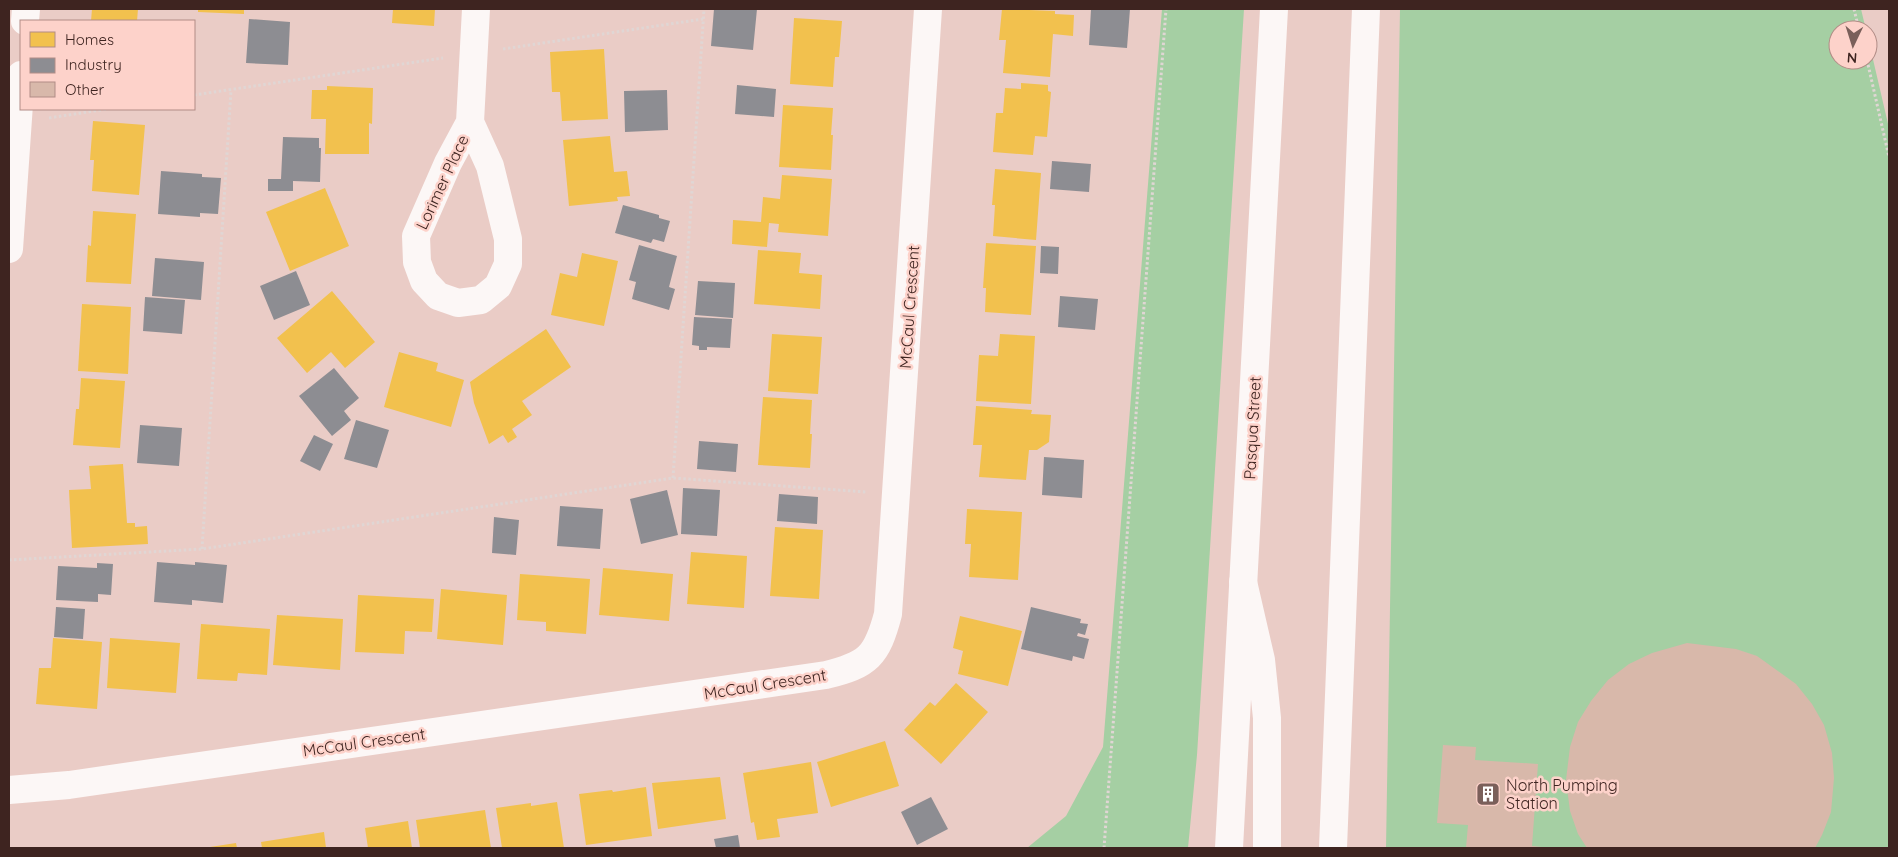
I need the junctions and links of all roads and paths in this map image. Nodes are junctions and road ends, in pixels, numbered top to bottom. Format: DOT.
graph roads {
  1 [pos="476,9"];
  2 [pos="704,9"];
  3 [pos="928,9"];
  4 [pos="1166,9"];
  5 [pos="1274,9"];
  6 [pos="1366,9"];
  7 [pos="1868,70"];
  8 [pos="230,90"];
  9 [pos="20,91"];
  10 [pos="100,110"];
  11 [pos="18,122"];
  12 [pos="470,122"];
  13 [pos="1889,157"];
  14 [pos="9,249"];
  15 [pos="674,478"];
  16 [pos="896,494"];
  17 [pos="202,549"];
  18 [pos="9,560"];
  19 [pos="1243,582"];
  20 [pos="9,790"];
  21 [pos="1104,848"];
  22 [pos="1229,848"];
  23 [pos="1267,848"];
  24 [pos="1333,848"];
  1 -- 12 [label="street, Lorimer Place"];
  2 -- 15 [label="path"];
  3 -- 16 [label="street, McCaul Crescent"];
  4 -- 21 [label="path"];
  5 -- 19 [label="street, Pasqua Street"];
  6 -- 24 [label="street"];
  7 -- 13 [label="path"];
  8 -- 17 [label="path"];
  9 -- 11 [label="street"];
  10 -- 11 [label="path"];
  11 -- 14 [label="street"];
  12 -- 12 [label="street, Lorimer Place"];
  15 -- 16 [label="path"];
  15 -- 17 [label="path"];
  16 -- 20 [label="street, McCaul Crescent"];
  17 -- 18 [label="path"];
  19 -- 22 [label="street, Pasqua Street"];
  19 -- 23 [label="street"];
}
